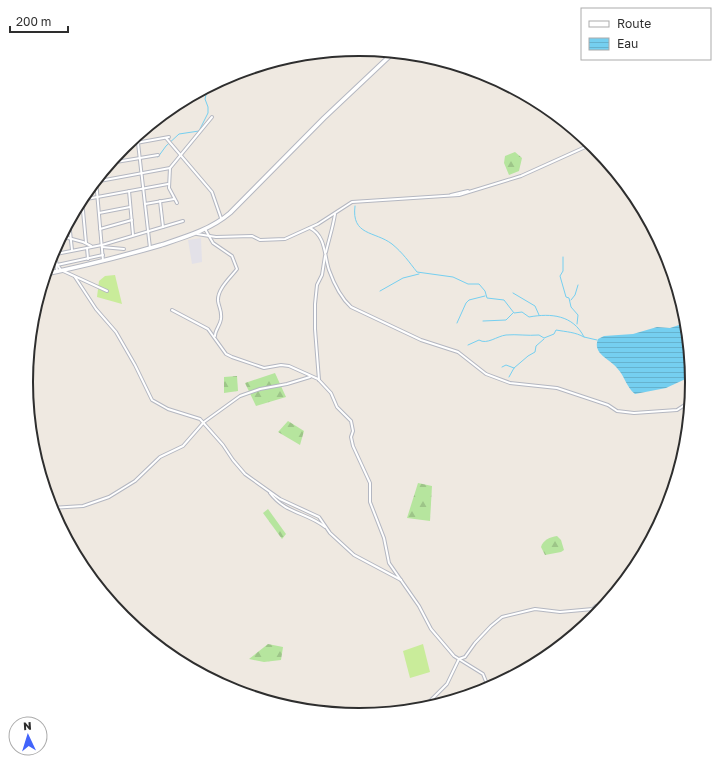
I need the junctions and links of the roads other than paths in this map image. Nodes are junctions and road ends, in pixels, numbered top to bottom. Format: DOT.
graph roads {
  1 [pos="389,57"];
  2 [pos="212,117"];
  3 [pos="138,143"];
  4 [pos="586,147"];
  5 [pos="158,154"];
  6 [pos="180,154"];
  7 [pos="140,158"];
  8 [pos="119,161"];
  9 [pos="170,168"];
  10 [pos="142,173"];
  11 [pos="103,180"];
  12 [pos="168,184"];
  13 [pos="143,188"];
  14 [pos="96,189"];
  15 [pos="128,191"];
  16 [pos="97,197"];
  17 [pos="90,198"];
  18 [pos="174,199"];
  19 [pos="160,201"];
  20 [pos="177,203"];
  21 [pos="145,204"];
  22 [pos="130,207"];
  23 [pos="82,210"];
  24 [pos="99,212"];
  25 [pos="335,213"];
  26 [pos="132,220"];
  27 [pos="222,220"];
  28 [pos="183,221"];
  29 [pos="163,227"];
  30 [pos="310,228"];
  31 [pos="205,229"];
  32 [pos="100,230"];
  33 [pos="148,231"];
  34 [pos="70,233"];
  35 [pos="196,234"];
  36 [pos="133,235"];
  37 [pos="209,236"];
  38 [pos="70,238"];
  39 [pos="87,246"];
  40 [pos="102,246"];
  41 [pos="150,248"];
  42 [pos="124,249"];
  43 [pos="72,250"];
  44 [pos="60,253"];
  45 [pos="326,254"];
  46 [pos="103,256"];
  47 [pos="88,259"];
  48 [pos="57,261"];
  49 [pos="103,261"];
  50 [pos="57,265"];
  51 [pos="59,270"];
  52 [pos="52,272"];
  53 [pos="75,277"];
  54 [pos="107,291"];
  55 [pos="172,310"];
  56 [pos="215,337"];
  57 [pos="310,377"];
  58 [pos="319,381"];
  59 [pos="685,405"];
  60 [pos="204,422"];
  61 [pos="269,492"];
  62 [pos="58,508"];
  63 [pos="326,528"];
  64 [pos="402,581"];
  65 [pos="597,606"];
  66 [pos="459,659"];
  67 [pos="487,683"];
  68 [pos="431,700"];
  1 -- 27 [label="street"];
  2 -- 6 [label="street"];
  3 -- 6 [label="street"];
  3 -- 7 [label="street"];
  4 -- 25 [label="street"];
  5 -- 7 [label="street"];
  6 -- 9 [label="street"];
  6 -- 27 [label="street"];
  7 -- 8 [label="street"];
  7 -- 10 [label="street"];
  9 -- 10 [label="street"];
  9 -- 12 [label="street"];
  10 -- 11 [label="street"];
  10 -- 13 [label="street"];
  12 -- 13 [label="street"];
  12 -- 18 [label="street"];
  13 -- 15 [label="street"];
  13 -- 21 [label="street"];
  14 -- 16 [label="street"];
  15 -- 16 [label="street"];
  15 -- 22 [label="street"];
  16 -- 17 [label="street"];
  16 -- 24 [label="street"];
  18 -- 19 [label="street"];
  18 -- 20 [label="street"];
  19 -- 21 [label="street"];
  19 -- 29 [label="street"];
  21 -- 33 [label="street"];
  22 -- 24 [label="street"];
  22 -- 26 [label="street"];
  23 -- 39 [label="street"];
  24 -- 32 [label="street"];
  25 -- 30 [label="street"];
  25 -- 45 [label="street"];
  26 -- 32 [label="street"];
  26 -- 36 [label="street"];
  27 -- 31 [label="street"];
  28 -- 29 [label="street"];
  29 -- 33 [label="street"];
  30 -- 37 [label="street"];
  30 -- 45 [label="street"];
  31 -- 35 [label="street"];
  31 -- 37 [label="street"];
  32 -- 40 [label="street"];
  33 -- 36 [label="street"];
  33 -- 41 [label="street"];
  34 -- 38 [label="street"];
  35 -- 37 [label="street"];
  35 -- 41 [label="street"];
  36 -- 40 [label="street"];
  37 -- 56 [label="street"];
  38 -- 39 [label="street"];
  38 -- 43 [label="street"];
  39 -- 40 [label="street"];
  39 -- 43 [label="street"];
  39 -- 47 [label="street"];
  40 -- 42 [label="street"];
  40 -- 46 [label="street"];
  41 -- 49 [label="street"];
  43 -- 44 [label="street"];
  45 -- 58 [label="street"];
  45 -- 59 [label="street"];
  46 -- 47 [label="street"];
  46 -- 49 [label="street"];
  47 -- 50 [label="street"];
  48 -- 50 [label="street"];
  49 -- 51 [label="street"];
  50 -- 51 [label="street"];
  51 -- 52 [label="street"];
  51 -- 53 [label="street"];
  53 -- 54 [label="street"];
  53 -- 60 [label="street"];
  55 -- 56 [label="street"];
  56 -- 57 [label="street"];
  57 -- 58 [label="street"];
  57 -- 60 [label="street"];
  58 -- 64 [label="street"];
  60 -- 61 [label="street"];
  60 -- 62 [label="street"];
  61 -- 63 [label="street"];
  61 -- 63 [label="street"];
  63 -- 64 [label="street"];
  64 -- 66 [label="street"];
  65 -- 66 [label="street"];
  66 -- 67 [label="street"];
  66 -- 68 [label="street"];
}
